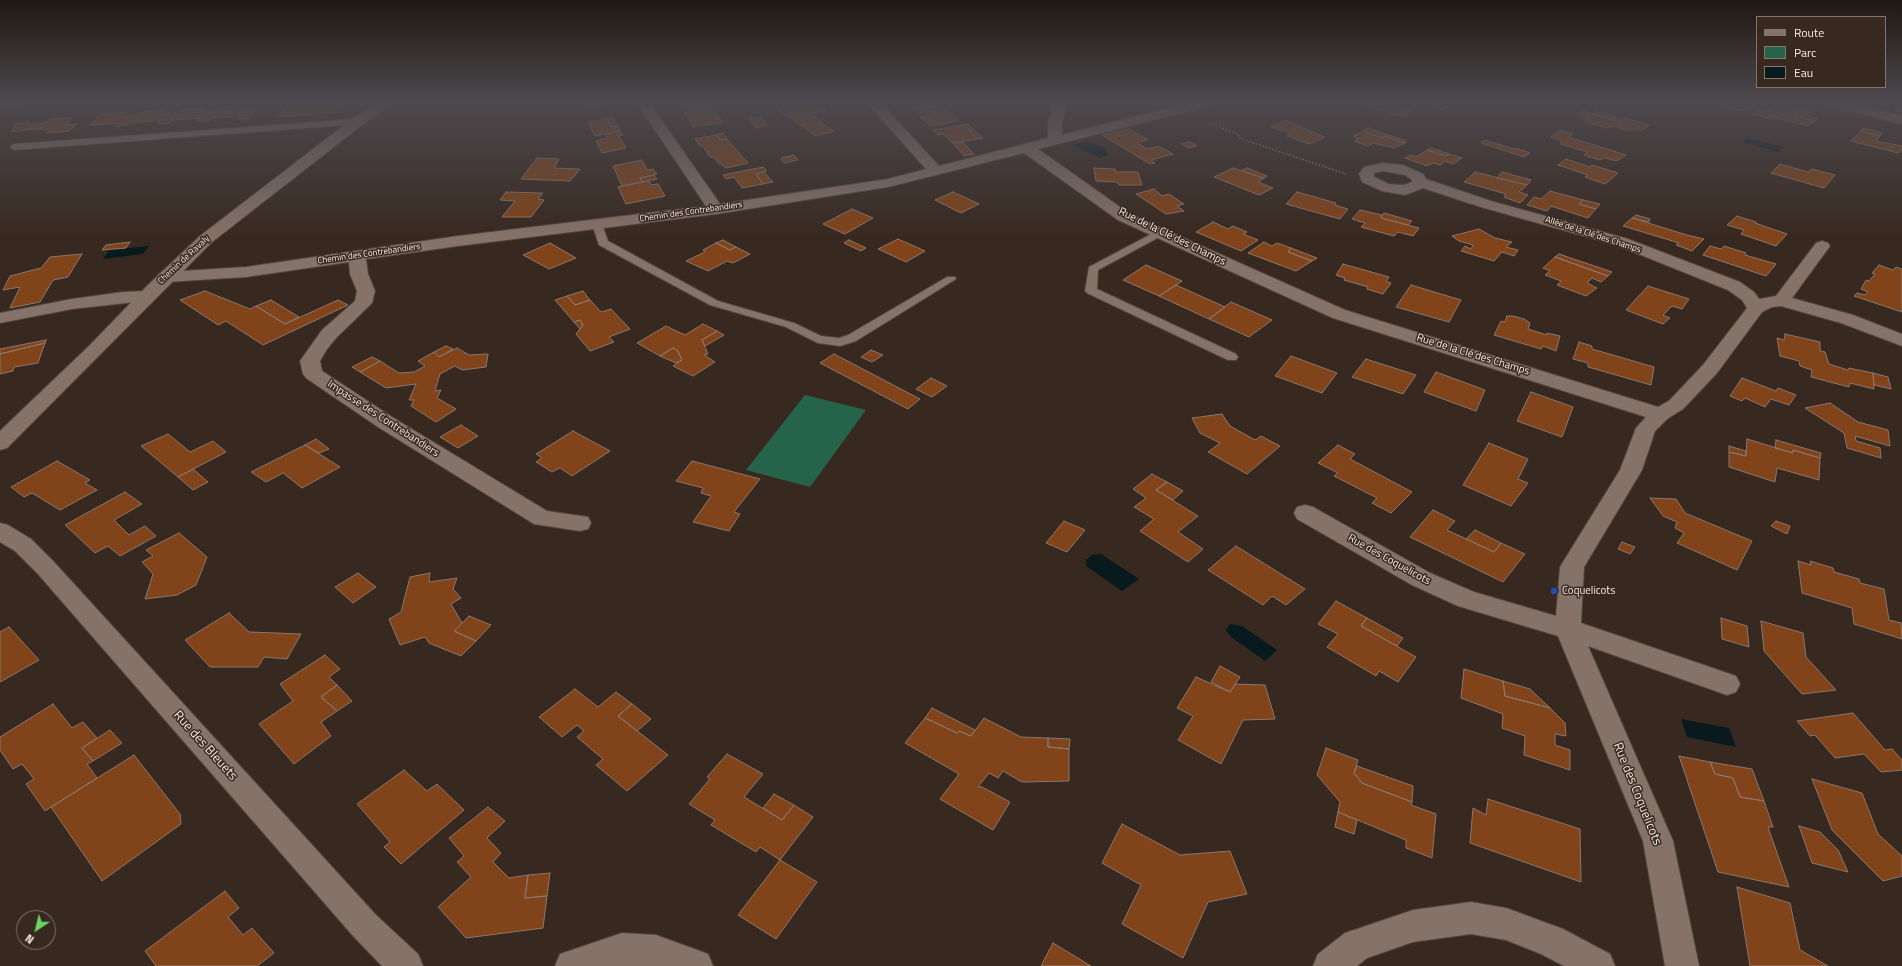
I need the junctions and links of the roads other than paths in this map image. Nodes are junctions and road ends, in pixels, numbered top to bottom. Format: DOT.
graph roads {
  1 [pos="325,147"];
  2 [pos="673,147"];
  3 [pos="914,147"];
  4 [pos="1031,147"];
  5 [pos="1027,148"];
  6 [pos="935,170"];
  7 [pos="1419,182"];
  8 [pos="716,209"];
  9 [pos="597,224"];
  10 [pos="1159,233"];
  11 [pos="1822,246"];
  12 [pos="357,255"];
  13 [pos="166,277"];
  14 [pos="951,279"];
  15 [pos="147,296"];
  16 [pos="1781,301"];
  17 [pos="1756,308"];
  18 [pos="0,318"];
  19 [pos="1902,340"];
  20 [pos="1232,357"];
  21 [pos="1660,415"];
  22 [pos="0,443"];
  23 [pos="1305,513"];
  24 [pos="580,523"];
  25 [pos="0,531"];
  26 [pos="1568,629"];
  27 [pos="1727,684"];
  28 [pos="406,966"];
  29 [pos="572,966"];
  30 [pos="696,966"];
  31 [pos="1330,966"];
  32 [pos="1598,966"];
  33 [pos="1682,966"];
  1 -- 13 [label="street, Chemin de Ravaly"];
  2 -- 8 [label="street"];
  3 -- 6 [label="street"];
  4 -- 5 [label="street, Chemin des Contrebandiers"];
  5 -- 6 [label="street, Chemin des Contrebandiers"];
  5 -- 10 [label="street, Rue de la Clé des Champs"];
  6 -- 8 [label="street, Chemin des Contrebandiers"];
  7 -- 7 [label="street"];
  7 -- 17 [label="street, Allée de la Clé des Champs"];
  8 -- 9 [label="street, Chemin des Contrebandiers"];
  9 -- 12 [label="street, Chemin des Contrebandiers"];
  9 -- 14 [label="lane"];
  10 -- 20 [label="lane"];
  10 -- 21 [label="street, Rue de la Clé des Champs"];
  11 -- 16 [label="street"];
  12 -- 13 [label="street, Chemin des Contrebandiers"];
  12 -- 24 [label="street, Impasse des Contrebandiers"];
  13 -- 15 [label="street, Chemin de Ravaly"];
  15 -- 18 [label="street"];
  15 -- 22 [label="street, Chemin de Ravaly"];
  16 -- 17 [label="street"];
  16 -- 19 [label="street"];
  17 -- 21 [label="street"];
  21 -- 26 [label="street, Rue des Coquelicots"];
  23 -- 26 [label="street, Rue des Coquelicots"];
  25 -- 28 [label="street, Rue des Bleuets"];
  26 -- 27 [label="street, Rue des Coquelicots"];
  26 -- 33 [label="street, Rue des Coquelicots"];
  29 -- 30 [label="street"];
  31 -- 32 [label="street"];
}
